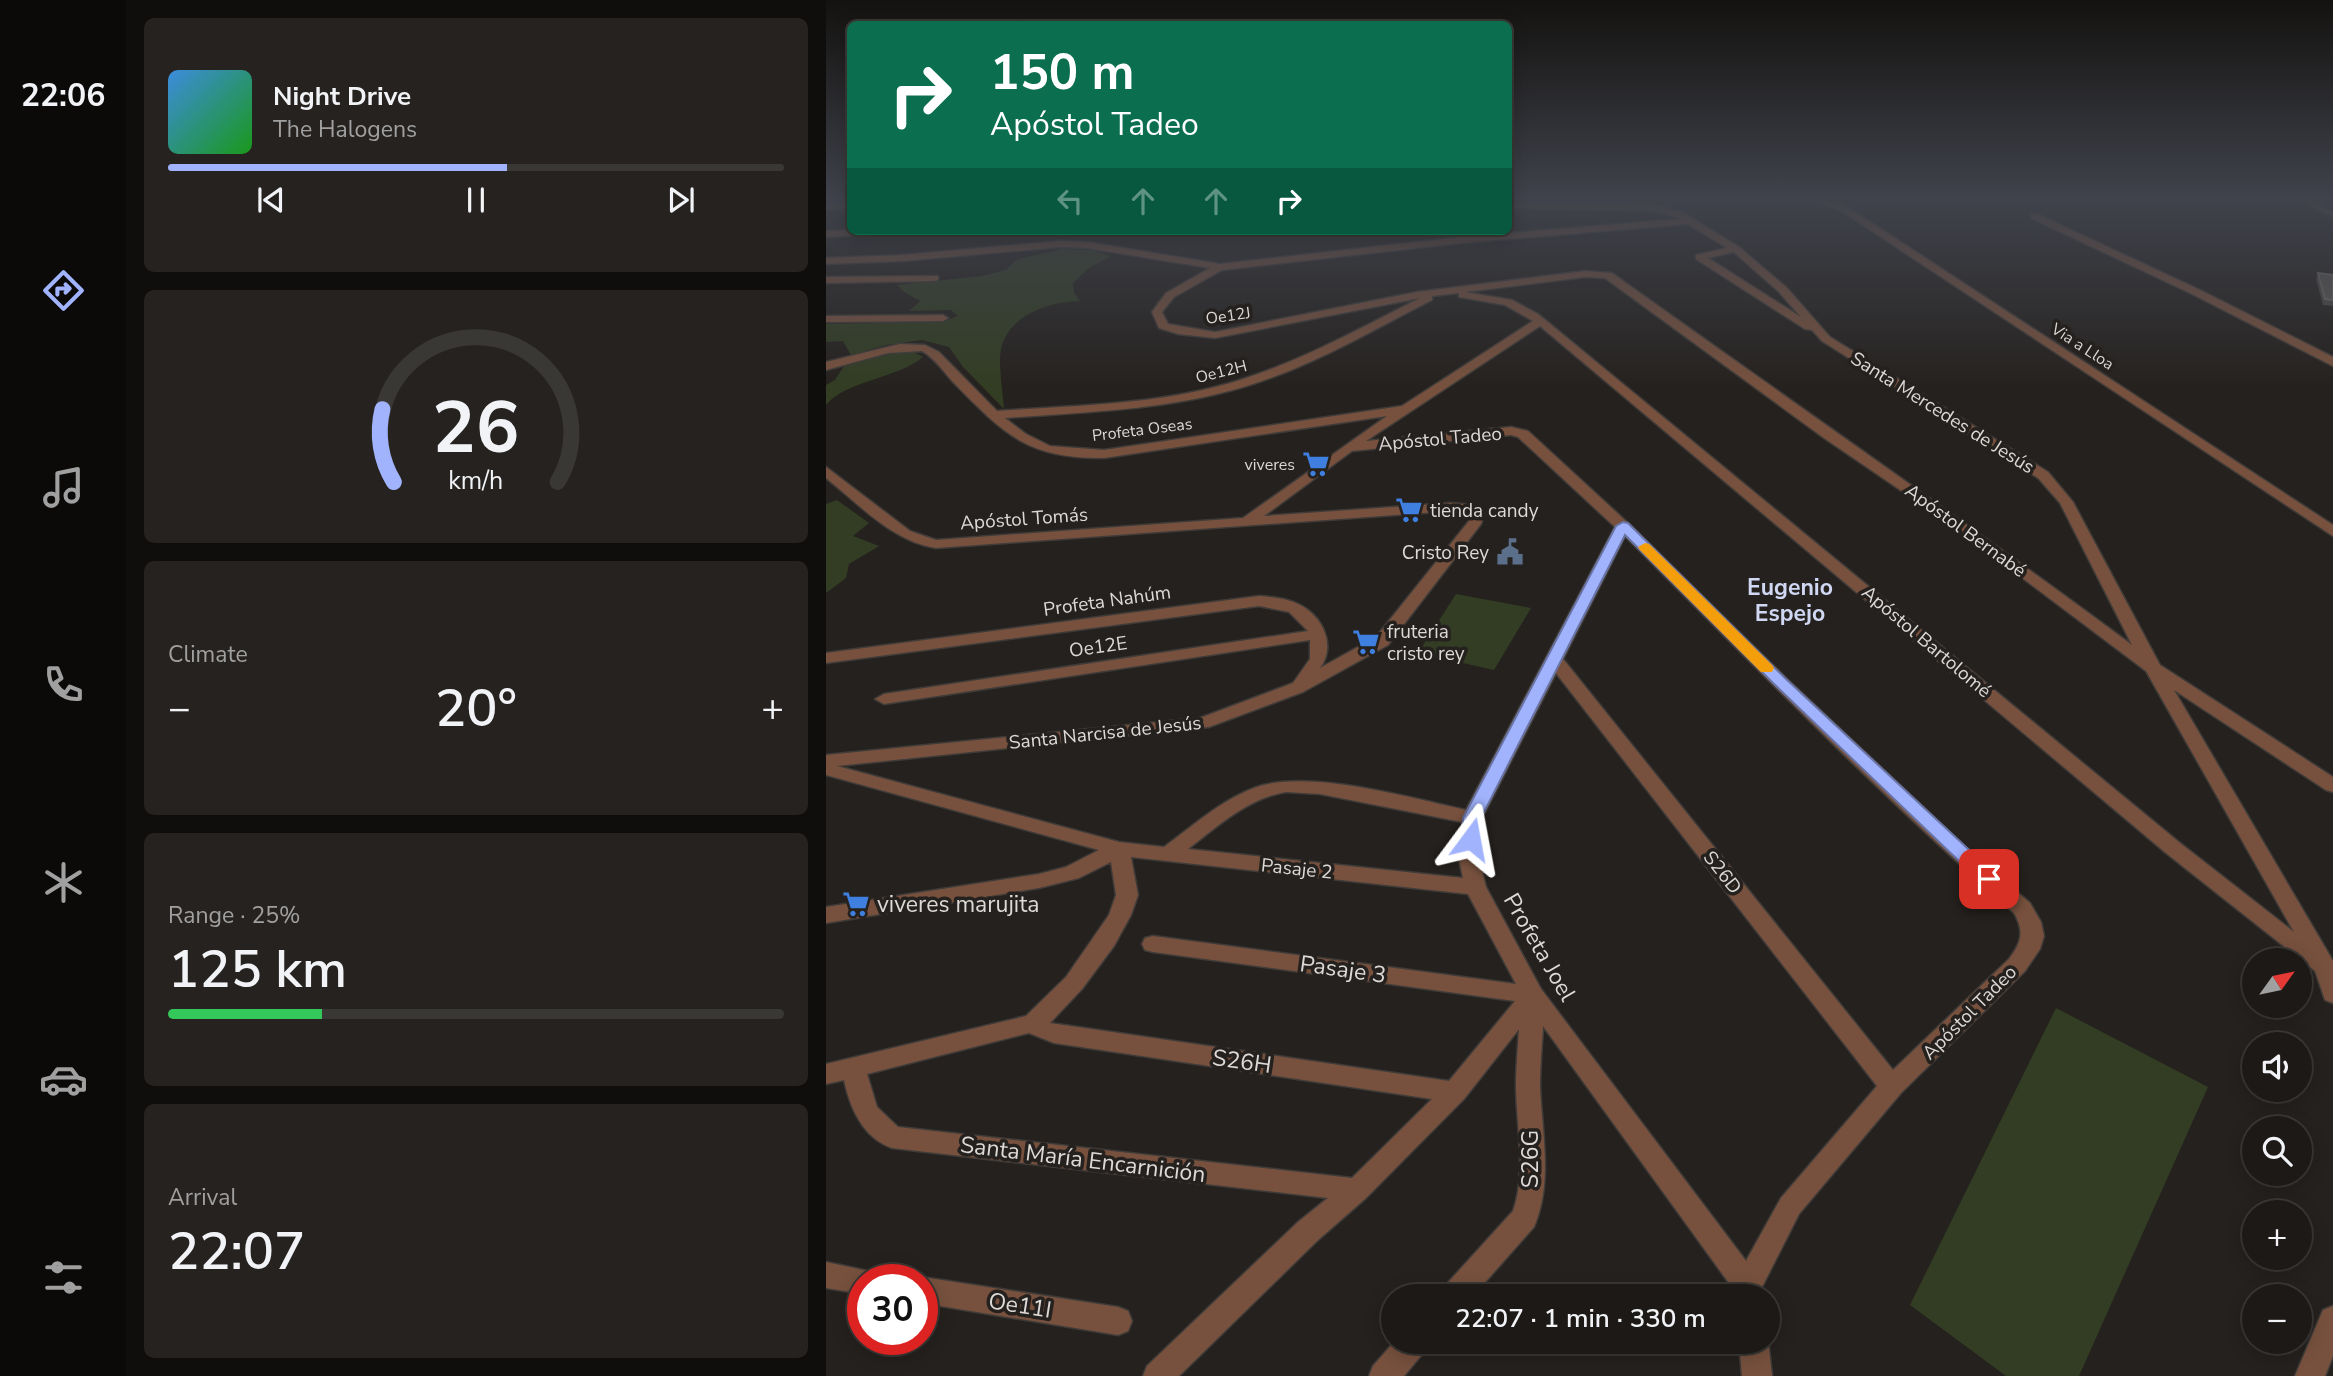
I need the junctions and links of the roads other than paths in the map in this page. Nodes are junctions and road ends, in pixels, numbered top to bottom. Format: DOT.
graph roads {
  1 [pos="1185,261"];
  2 [pos="1273,261"];
  3 [pos="1706,261"];
  4 [pos="1751,261"];
  5 [pos="1923,261"];
  6 [pos="2130,261"];
  7 [pos="1220,267"];
  8 [pos="934,278"];
  9 [pos="826,280"];
  10 [pos="1440,292"];
  11 [pos="943,317"];
  12 [pos="826,319"];
  13 [pos="1540,321"];
  14 [pos="1826,339"];
  15 [pos="2333,362"];
  16 [pos="826,366"];
  17 [pos="1402,410"];
  18 [pos="992,415"];
  19 [pos="1348,447"];
  20 [pos="826,471"];
  21 [pos="1250,520"];
  22 [pos="1623,526"];
  23 [pos="2333,532"];
  24 [pos="1319,635"];
  25 [pos="1553,658"];
  26 [pos="826,659"];
  27 [pos="2153,668"];
  28 [pos="1297,688"];
  29 [pos="884,699"];
  30 [pos="826,761"];
  31 [pos="826,769"];
  32 [pos="2333,786"];
  33 [pos="1472,818"];
  34 [pos="1119,849"];
  35 [pos="1168,855"];
  36 [pos="1475,887"];
  37 [pos="826,915"];
  38 [pos="1153,943"];
  39 [pos="2330,970"];
  40 [pos="2333,994"];
  41 [pos="1533,995"];
  42 [pos="1033,1023"];
  43 [pos="853,1067"];
  44 [pos="826,1074"];
  45 [pos="1892,1086"];
  46 [pos="1455,1092"];
  47 [pos="1357,1190"];
  48 [pos="826,1275"];
  49 [pos="847,1278"];
  50 [pos="1466,1284"];
  51 [pos="1743,1284"];
  52 [pos="1753,1284"];
  53 [pos="938,1293"];
  54 [pos="2333,1320"];
  55 [pos="1118,1321"];
  56 [pos="1403,1354"];
  57 [pos="1755,1354"];
  58 [pos="1158,1376"];
  59 [pos="1384,1376"];
  60 [pos="1757,1376"];
  61 [pos="2310,1376"];
  1 -- 7 [label="street"];
  2 -- 7 [label="street, Oe12J"];
  3 -- 14 [label="street"];
  4 -- 14 [label="street, Santa Mercedes de Jesús"];
  5 -- 23 [label="street, Via a Lloa"];
  6 -- 15 [label="street"];
  7 -- 10 [label="street, Oe12J"];
  8 -- 9 [label="street"];
  10 -- 13 [label="street, Apóstol Bartolomé"];
  10 -- 18 [label="street, Oe12H"];
  10 -- 27 [label="street, Apóstol Bernabé"];
  11 -- 12 [label="street"];
  13 -- 17 [label="street"];
  13 -- 39 [label="street, Apóstol Bartolomé"];
  14 -- 27 [label="street, Santa Mercedes de Jesús"];
  16 -- 18 [label="street, Profeta Oseas"];
  17 -- 18 [label="street, Profeta Oseas"];
  17 -- 19 [label="street"];
  19 -- 21 [label="street"];
  19 -- 22 [label="street, Apóstol Tadeo"];
  20 -- 21 [label="street, Apóstol Tomás"];
  21 -- 28 [label="street, Santa Narcisa de Jesús"];
  22 -- 25 [label="street, Profeta Joel"];
  22 -- 45 [label="street, Apóstol Tadeo"];
  24 -- 26 [label="street, Profeta Nahúm"];
  24 -- 28 [label="street"];
  24 -- 29 [label="street, Oe12E"];
  25 -- 33 [label="street, Profeta Joel"];
  25 -- 45 [label="street, S26D"];
  27 -- 32 [label="street, Apóstol Bernabé"];
  27 -- 39 [label="street, Santa Mercedes de Jesús"];
  28 -- 30 [label="street, Santa Narcisa de Jesús"];
  31 -- 34 [label="street"];
  33 -- 35 [label="street"];
  33 -- 36 [label="street, Profeta Joel"];
  34 -- 35 [label="street, Pasaje 2"];
  34 -- 37 [label="street"];
  34 -- 42 [label="street"];
  35 -- 36 [label="street, Pasaje 2"];
  36 -- 41 [label="street, Profeta Joel"];
  38 -- 41 [label="street, Pasaje 3"];
  39 -- 40 [label="street, Santa Mercedes de Jesús"];
  41 -- 46 [label="street"];
  41 -- 50 [label="street, S26G"];
  41 -- 51 [label="street, Profeta Joel"];
  42 -- 43 [label="street"];
  42 -- 46 [label="street, S26H"];
  43 -- 44 [label="street"];
  43 -- 47 [label="street, Santa María Encarnición"];
  45 -- 52 [label="street, Apóstol Tadeo"];
  46 -- 47 [label="street"];
  47 -- 58 [label="street"];
  48 -- 49 [label="street"];
  53 -- 55 [label="street, Oe11I"];
  54 -- 61 [label="street"];
  56 -- 59 [label="street"];
  57 -- 60 [label="street"];
}
